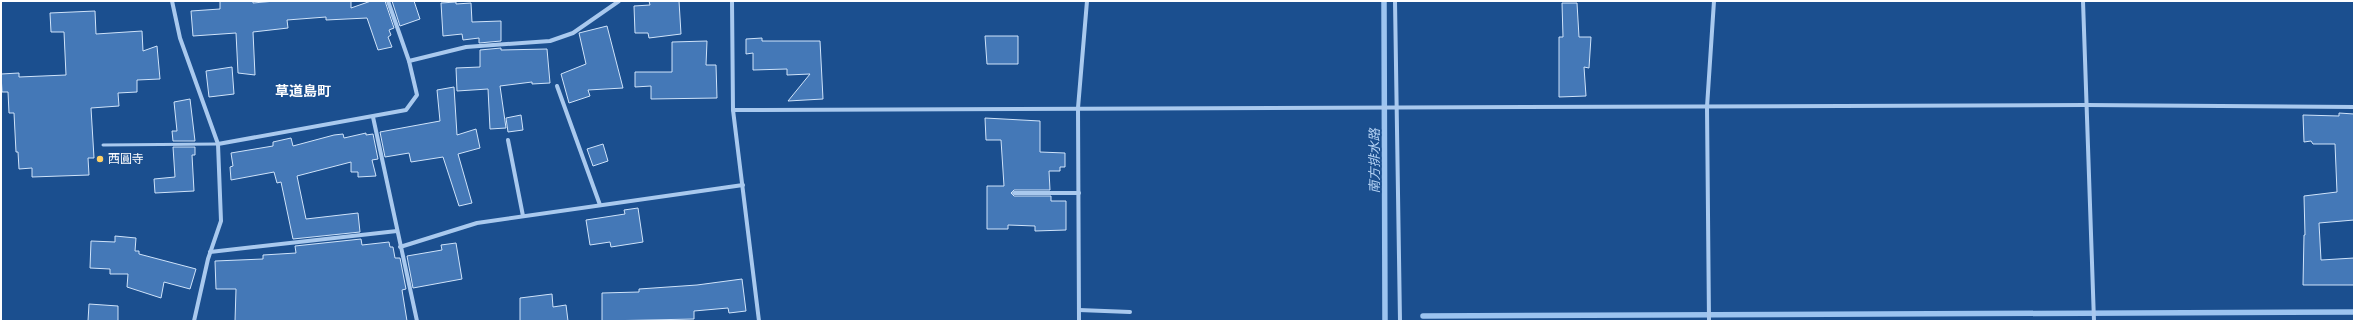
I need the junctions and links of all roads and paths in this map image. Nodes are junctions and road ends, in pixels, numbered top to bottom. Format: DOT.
graph roads {
  1 [pos="172,1"];
  2 [pos="388,1"];
  3 [pos="619,1"];
  4 [pos="732,1"];
  5 [pos="1087,1"];
  6 [pos="1395,1"];
  7 [pos="1714,1"];
  8 [pos="2083,1"];
  9 [pos="409,61"];
  10 [pos="557,86"];
  11 [pos="2086,106"];
  12 [pos="1394,107"];
  13 [pos="1707,107"];
  14 [pos="2354,107"];
  15 [pos="1078,108"];
  16 [pos="733,110"];
  17 [pos="373,117"];
  18 [pos="508,140"];
  19 [pos="218,144"];
  20 [pos="103,145"];
  21 [pos="743,185"];
  22 [pos="1014,192"];
  23 [pos="1079,193"];
  24 [pos="600,205"];
  25 [pos="523,216"];
  26 [pos="397,231"];
  27 [pos="400,247"];
  28 [pos="210,252"];
  29 [pos="1079,310"];
  30 [pos="1130,312"];
  31 [pos="1709,320"];
  32 [pos="194,321"];
  33 [pos="417,321"];
  34 [pos="759,321"];
  35 [pos="1079,321"];
  36 [pos="1400,321"];
  37 [pos="2094,321"];
  1 -- 19 [label="street"];
  2 -- 9 [label="street"];
  3 -- 9 [label="street"];
  4 -- 16 [label="street"];
  5 -- 15 [label="street"];
  6 -- 12 [label="street"];
  7 -- 13 [label="street"];
  8 -- 11 [label="street"];
  9 -- 17 [label="street"];
  10 -- 24 [label="street"];
  11 -- 13 [label="street"];
  11 -- 14 [label="street"];
  11 -- 37 [label="street"];
  12 -- 13 [label="street"];
  12 -- 15 [label="street"];
  12 -- 36 [label="street"];
  13 -- 31 [label="street"];
  15 -- 16 [label="street"];
  15 -- 23 [label="street"];
  16 -- 21 [label="street"];
  17 -- 19 [label="street"];
  17 -- 26 [label="street"];
  18 -- 25 [label="street"];
  19 -- 20 [label="lane"];
  19 -- 28 [label="street"];
  21 -- 24 [label="street"];
  21 -- 34 [label="street"];
  22 -- 23 [label="street"];
  23 -- 29 [label="street"];
  24 -- 25 [label="street"];
  25 -- 27 [label="street"];
  26 -- 27 [label="street"];
  26 -- 28 [label="street"];
  27 -- 33 [label="street"];
  28 -- 32 [label="street"];
  29 -- 30 [label="street"];
  29 -- 35 [label="street"];
}
